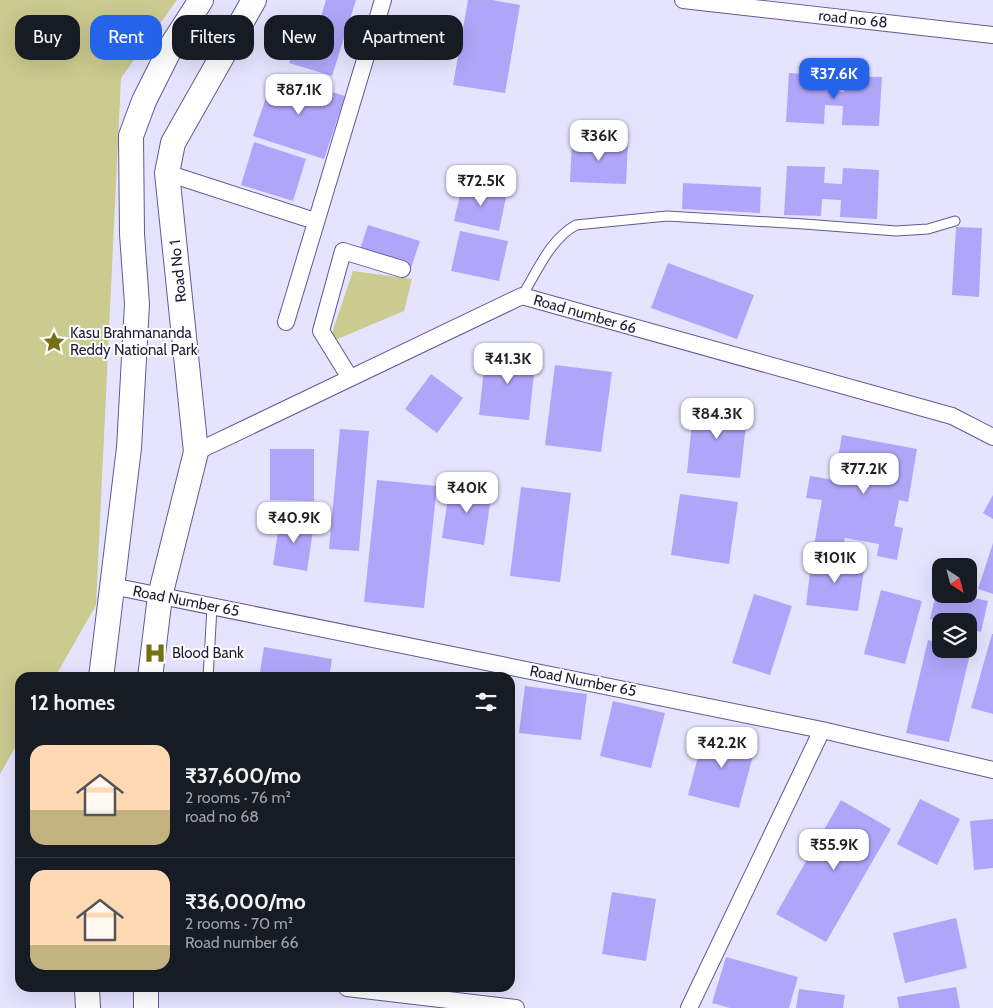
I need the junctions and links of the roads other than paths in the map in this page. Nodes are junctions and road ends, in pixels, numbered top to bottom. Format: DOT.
graph roads {
  1 [pos="201,0"];
  2 [pos="254,0"];
  3 [pos="383,0"];
  4 [pos="683,0"];
  5 [pos="993,34"];
  6 [pos="168,173"];
  7 [pos="955,221"];
  8 [pos="315,222"];
  9 [pos="402,269"];
  10 [pos="522,296"];
  11 [pos="286,322"];
  12 [pos="350,378"];
  13 [pos="993,437"];
  14 [pos="196,452"];
  15 [pos="112,586"];
  16 [pos="160,596"];
  17 [pos="212,606"];
  18 [pos="102,672"];
  19 [pos="151,672"];
  20 [pos="208,672"];
  21 [pos="822,730"];
  22 [pos="993,770"];
  23 [pos="87,992"];
  24 [pos="146,992"];
  25 [pos="381,992"];
  26 [pos="88,1008"];
  27 [pos="146,1008"];
  28 [pos="516,1008"];
  29 [pos="689,1008"];
  1 -- 15 [label="main road"];
  2 -- 6 [label="main road, Road No 1"];
  3 -- 8 [label="street"];
  4 -- 5 [label="street, road no 68"];
  6 -- 8 [label="street"];
  6 -- 14 [label="main road, Road No 1"];
  7 -- 10 [label="lane"];
  8 -- 11 [label="street"];
  9 -- 12 [label="street"];
  10 -- 12 [label="street, Road number 66"];
  10 -- 13 [label="street, Road number 66"];
  12 -- 14 [label="street, Road number 66"];
  14 -- 16 [label="main road, Road No 1"];
  15 -- 16 [label="street, Road Number 65"];
  15 -- 18 [label="main road"];
  16 -- 17 [label="street, Road Number 65"];
  16 -- 19 [label="main road, Road No 1"];
  17 -- 20 [label="lane"];
  17 -- 21 [label="street, Road Number 65"];
  21 -- 22 [label="street, Road Number 65"];
  21 -- 29 [label="street"];
  23 -- 26 [label="main road"];
  24 -- 27 [label="main road"];
  25 -- 28 [label="street"];
}
